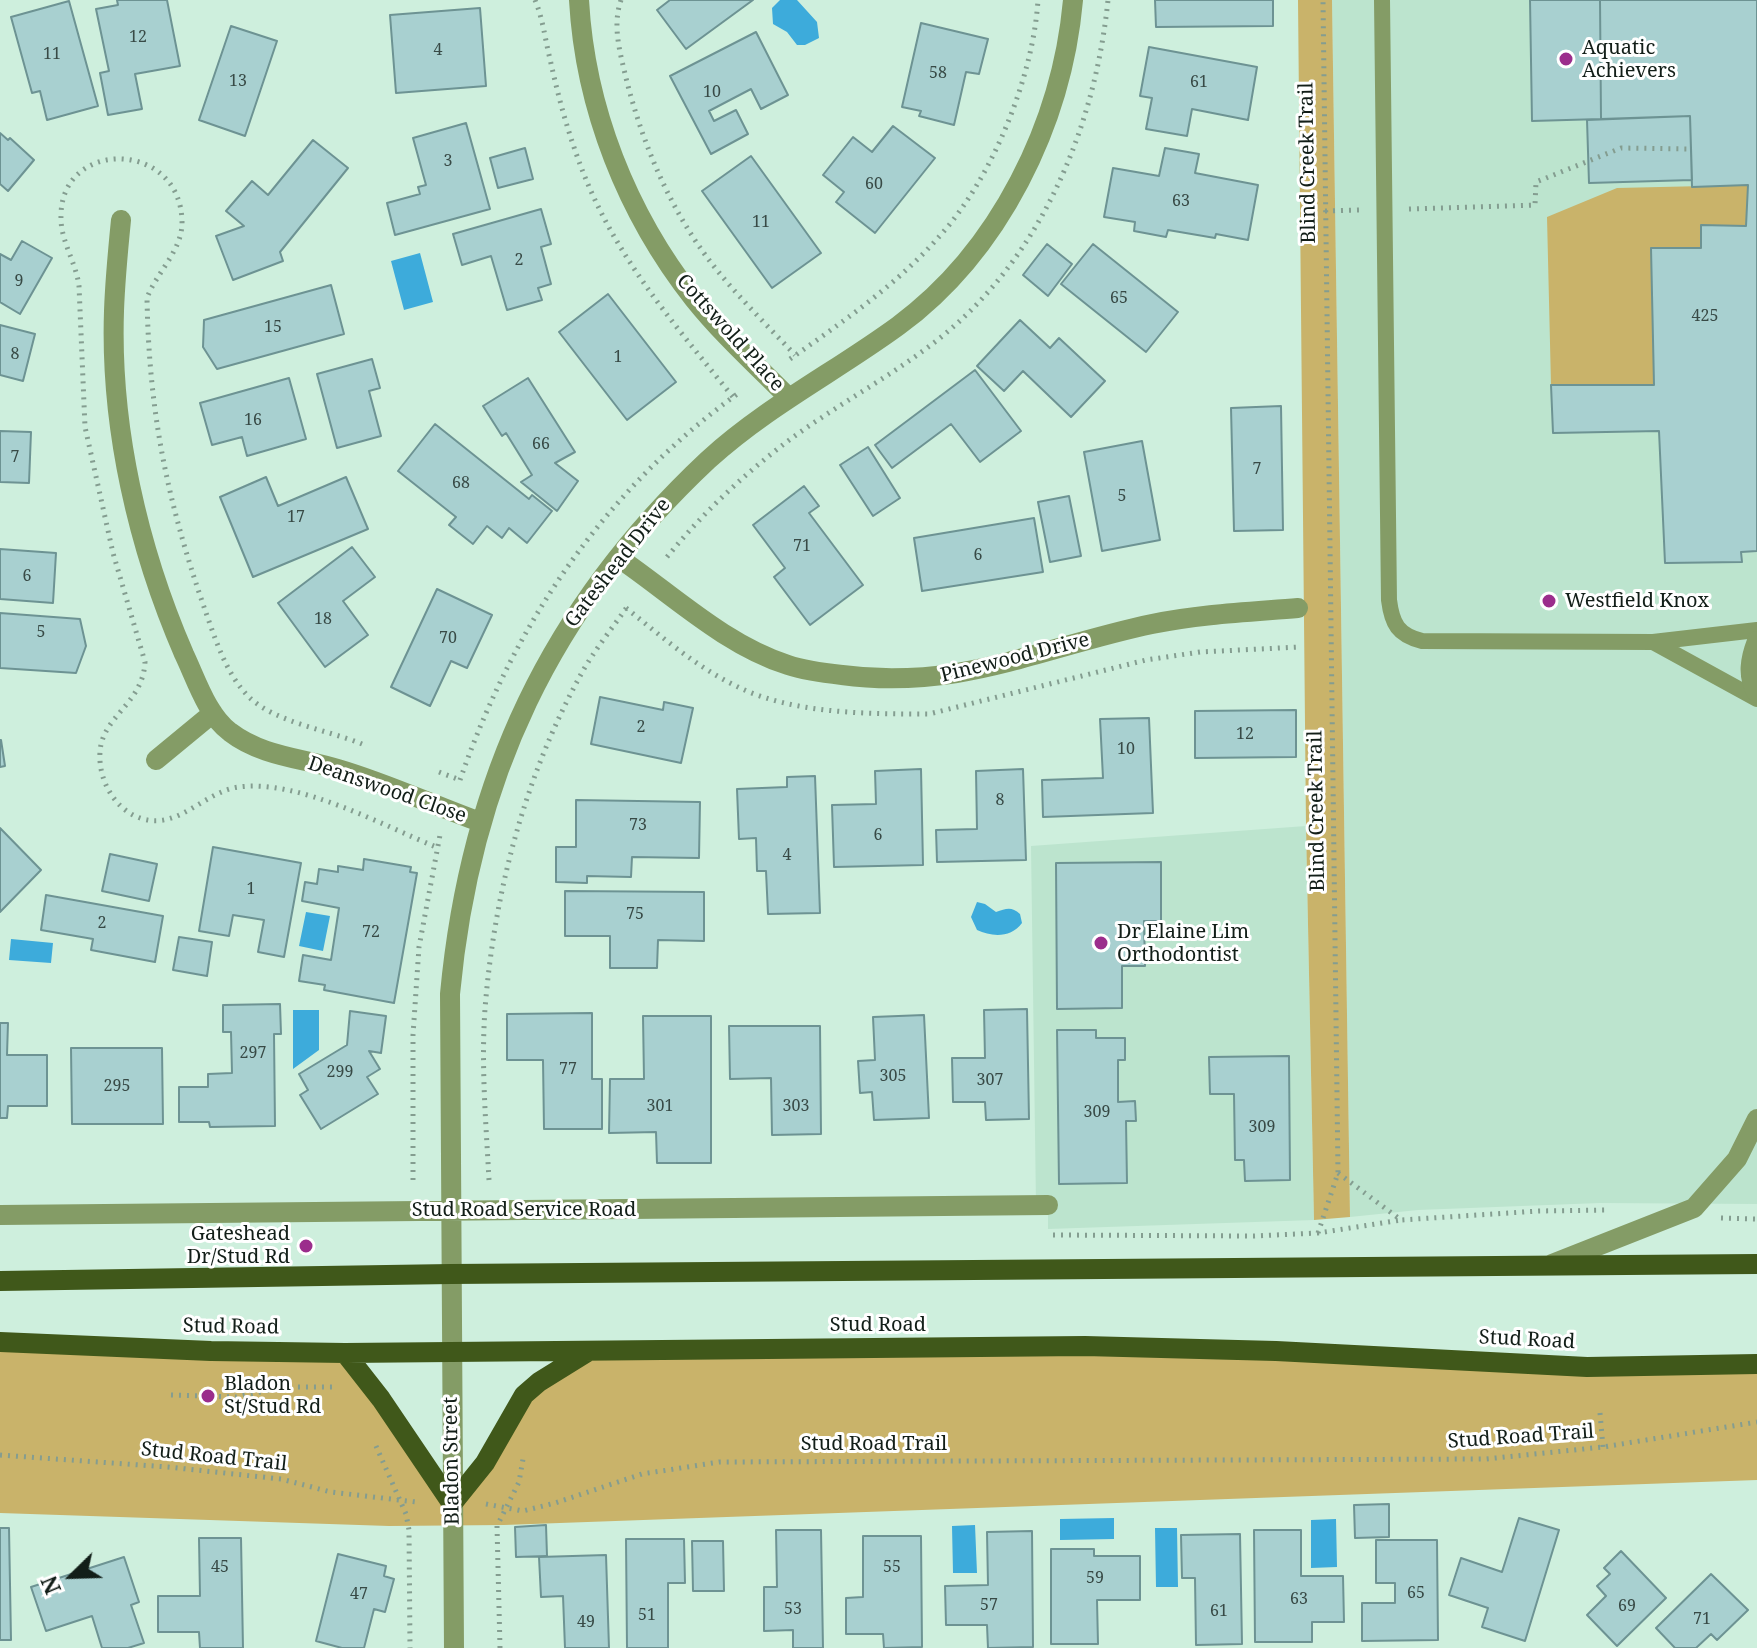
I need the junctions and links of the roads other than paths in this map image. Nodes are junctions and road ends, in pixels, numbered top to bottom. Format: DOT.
graph roads {
  1 [pos="579,0"];
  2 [pos="1073,0"];
  3 [pos="1382,0"];
  4 [pos="121,220"];
  5 [pos="788,397"];
  6 [pos="619,558"];
  7 [pos="1298,608"];
  8 [pos="1757,630"];
  9 [pos="1757,641"];
  10 [pos="1653,642"];
  11 [pos="1757,696"];
  12 [pos="213,713"];
  13 [pos="156,760"];
  14 [pos="480,822"];
  15 [pos="1757,1119"];
  16 [pos="1048,1205"];
  17 [pos="450,1211"];
  18 [pos="0,1215"];
  19 [pos="1757,1264"];
  20 [pos="1549,1266"];
  21 [pos="451,1274"];
  22 [pos="0,1281"];
  23 [pos="0,1342"];
  24 [pos="589,1351"];
  25 [pos="451,1352"];
  26 [pos="345,1353"];
  27 [pos="1757,1364"];
  28 [pos="452,1504"];
  29 [pos="454,1648"];
  1 -- 5 [label="street, Cottswold Place"];
  2 -- 5 [label="street, Gateshead Drive"];
  3 -- 10 [label="lane"];
  4 -- 12 [label="street, Deanswood Close"];
  5 -- 6 [label="street, Gateshead Drive"];
  6 -- 7 [label="street, Pinewood Drive"];
  6 -- 14 [label="street, Gateshead Drive"];
  8 -- 10 [label="lane"];
  9 -- 11 [label="street"];
  10 -- 11 [label="lane"];
  12 -- 13 [label="street"];
  12 -- 14 [label="street, Deanswood Close"];
  14 -- 17 [label="street, Gateshead Drive"];
  15 -- 20 [label="street"];
  16 -- 17 [label="street, Stud Road Service Road"];
  17 -- 18 [label="street, Stud Road Service Road"];
  17 -- 21 [label="street, Gateshead Drive"];
  19 -- 20 [label="main road"];
  20 -- 21 [label="main road"];
  21 -- 22 [label="main road"];
  21 -- 25 [label="street, Bladon Street"];
  23 -- 26 [label="main road, Stud Road"];
  24 -- 25 [label="main road, Stud Road"];
  24 -- 27 [label="main road, Stud Road"];
  24 -- 28 [label="main road"];
  25 -- 26 [label="main road, Stud Road"];
  25 -- 28 [label="street, Bladon Street"];
  26 -- 28 [label="main road"];
  28 -- 29 [label="street, Bladon Street"];
}
